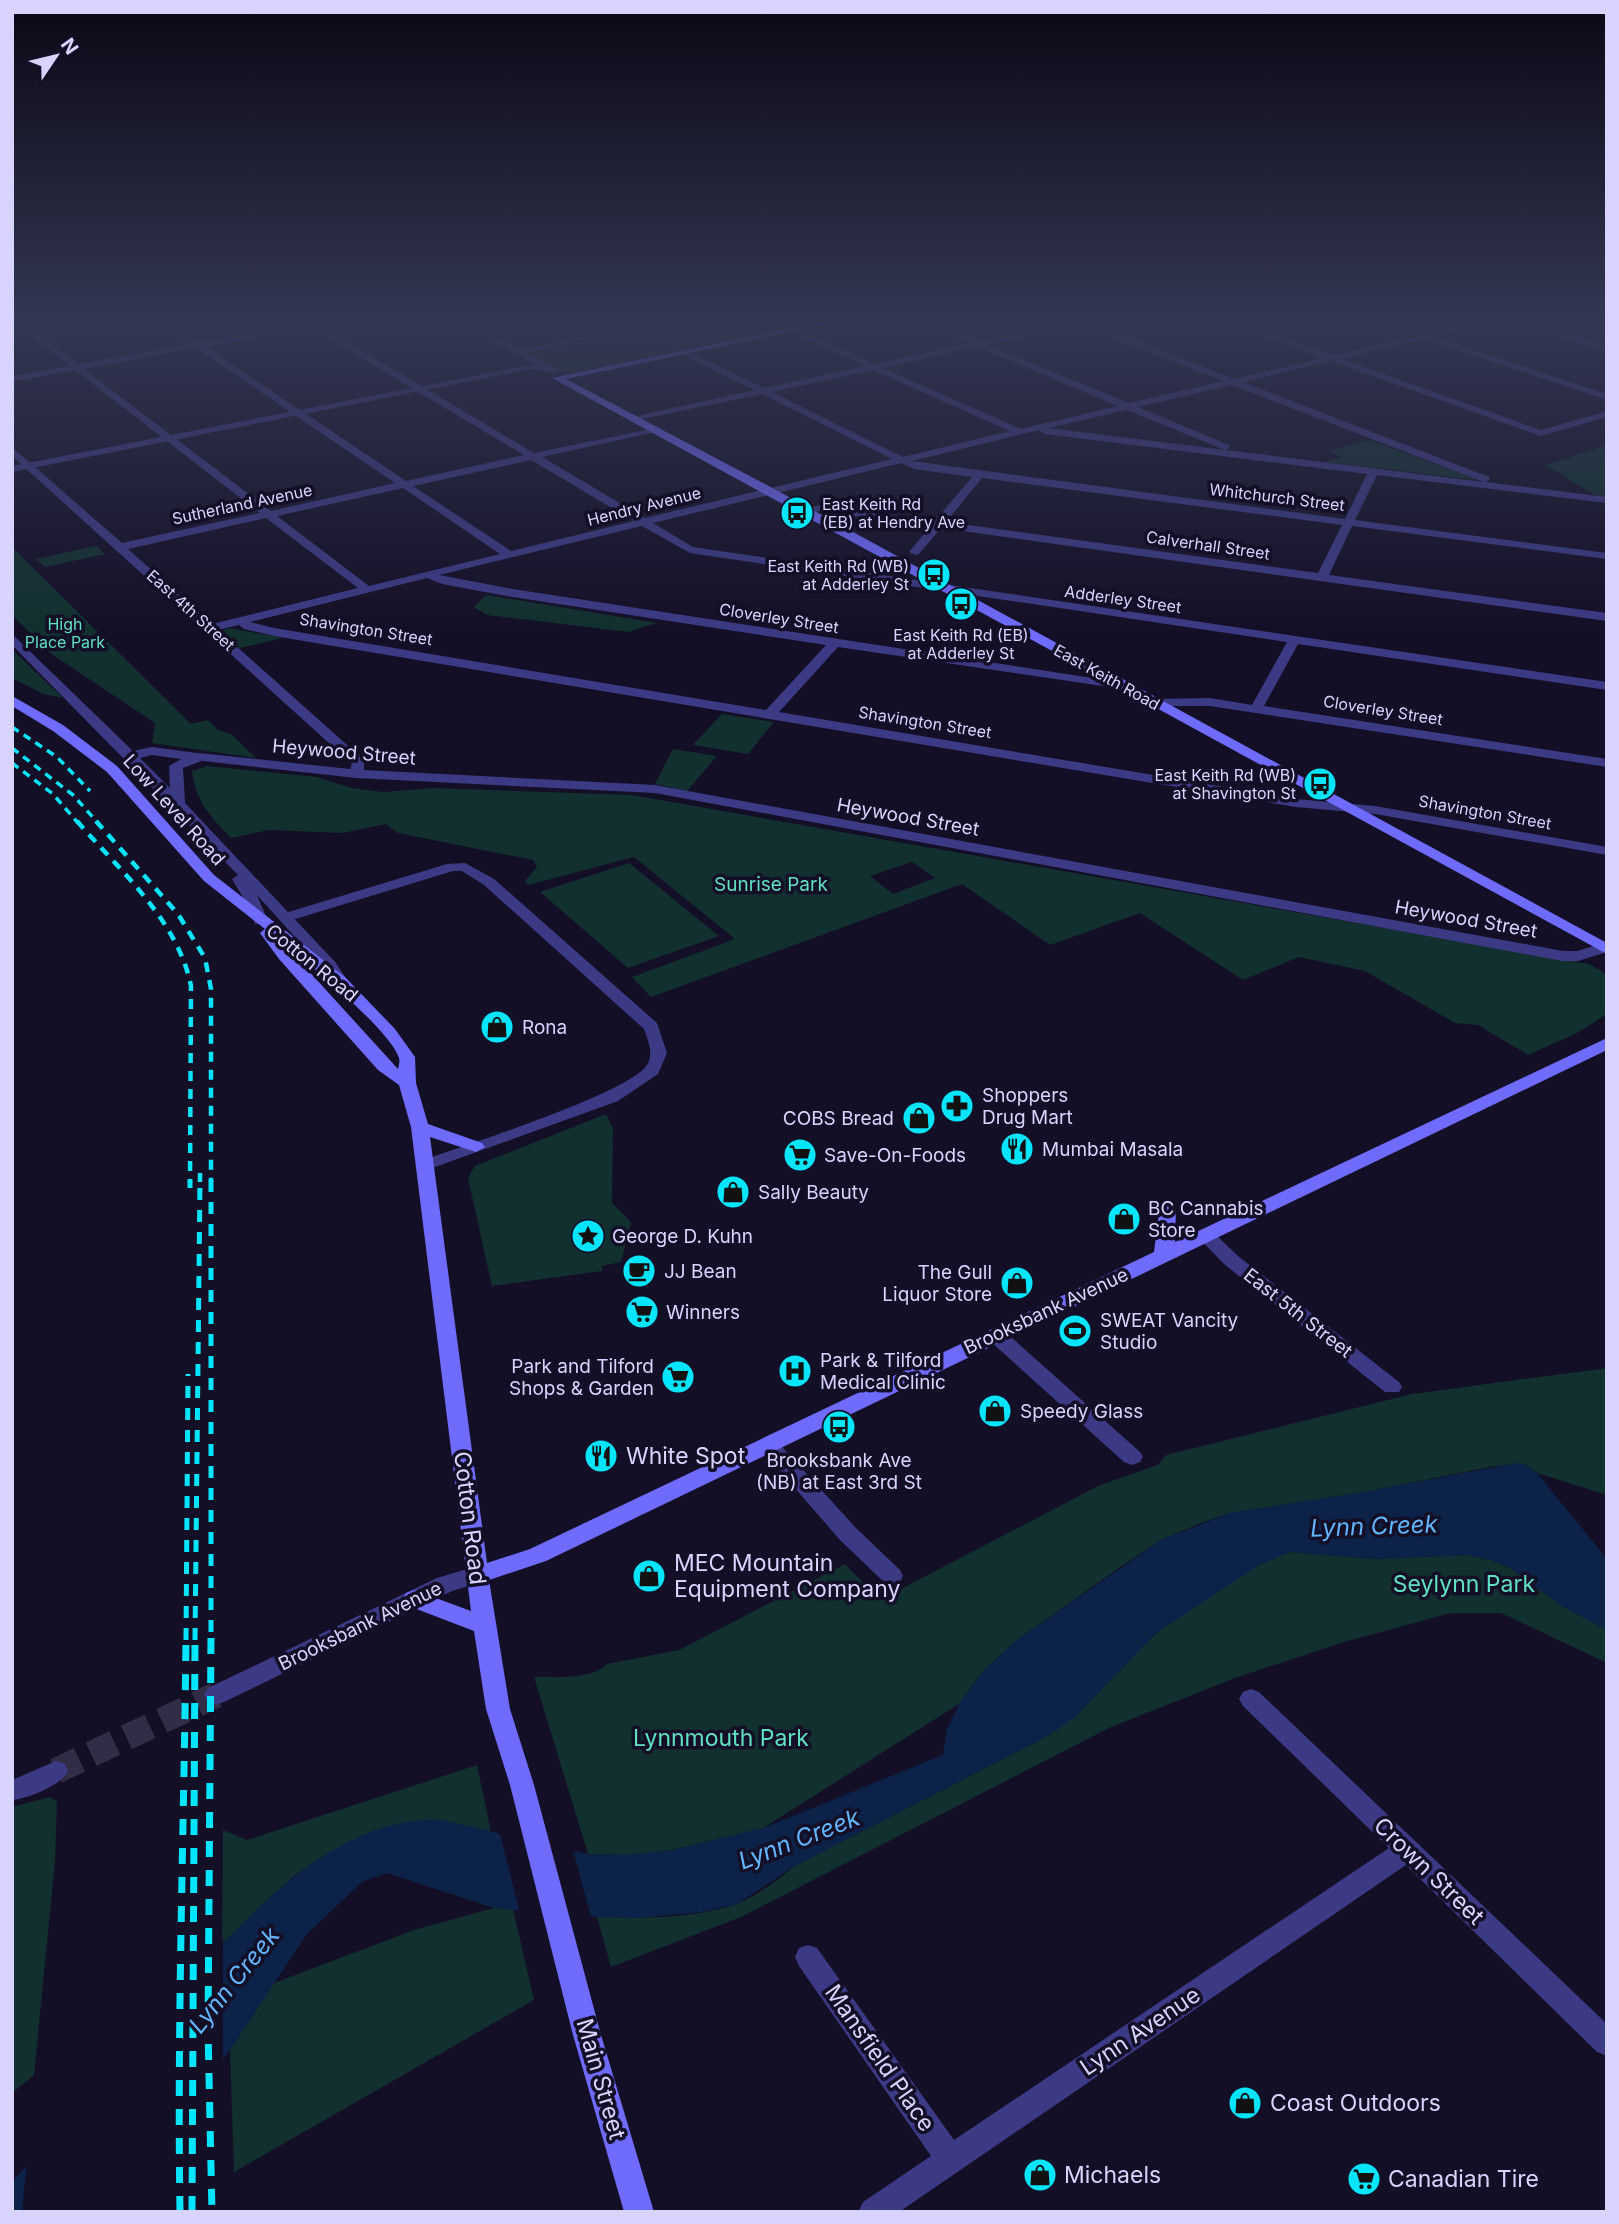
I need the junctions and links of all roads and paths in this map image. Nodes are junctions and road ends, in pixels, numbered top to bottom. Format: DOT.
graph roads {
  1 [pos="150,424"];
  2 [pos="242,424"];
  3 [pos="313,424"];
  4 [pos="478,424"];
  5 [pos="646,424"];
  6 [pos="828,424"];
  7 [pos="1000,424"];
  8 [pos="1060,424"];
  9 [pos="1172,424"];
  10 [pos="1342,424"];
  11 [pos="1515,424"];
  12 [pos="1573,424"];
  13 [pos="656,429"];
  14 [pos="1038,429"];
  15 [pos="1021,433"];
  16 [pos="169,438"];
  17 [pos="12,450"];
  18 [pos="1245,455"];
  19 [pos="531,456"];
  20 [pos="902,461"];
  21 [pos="29,465"];
  22 [pos="12,469"];
  23 [pos="1373,472"];
  24 [pos="979,475"];
  25 [pos="403,485"];
  26 [pos="1507,488"];
  27 [pos="770,491"];
  28 [pos="1607,500"];
  29 [pos="805,511"];
  30 [pos="269,514"];
  31 [pos="1349,522"];
  32 [pos="643,523"];
  33 [pos="939,525"];
  34 [pos="121,547"];
  35 [pos="915,552"];
  36 [pos="509,555"];
  37 [pos="1607,555"];
  38 [pos="429,575"];
  39 [pos="1322,577"];
  40 [pos="943,587"];
  41 [pos="367,590"];
  42 [pos="1607,617"];
  43 [pos="241,621"];
  44 [pos="210,628"];
  45 [pos="12,638"];
  46 [pos="1294,640"];
  47 [pos="834,644"];
  48 [pos="1607,686"];
  49 [pos="1125,687"];
  50 [pos="12,690"];
  51 [pos="12,700"];
  52 [pos="1153,703"];
  53 [pos="1257,708"];
  54 [pos="770,715"];
  55 [pos="58,728"];
  56 [pos="131,756"];
  57 [pos="199,757"];
  58 [pos="1607,763"];
  59 [pos="356,774"];
  60 [pos="178,805"];
  61 [pos="1344,807"];
  62 [pos="1607,851"];
  63 [pos="228,858"];
  64 [pos="287,917"];
  65 [pos="260,921"];
  66 [pos="1605,949"];
  67 [pos="339,980"];
  68 [pos="1607,1043"];
  69 [pos="407,1083"];
  70 [pos="420,1127"];
  71 [pos="475,1147"];
  72 [pos="424,1166"];
  73 [pos="1167,1207"];
  74 [pos="1206,1236"];
  75 [pos="1163,1256"];
  76 [pos="996,1335"];
  77 [pos="1392,1387"];
  78 [pos="768,1444"];
  79 [pos="1132,1457"];
  80 [pos="477,1575"];
  81 [pos="892,1576"];
  82 [pos="414,1599"];
  83 [pos="484,1625"];
  84 [pos="216,1695"];
  85 [pos="1251,1699"];
  86 [pos="56,1771"];
  87 [pos="15,1790"];
  88 [pos="1407,1850"];
  89 [pos="565,1947"];
  90 [pos="808,1957"];
  91 [pos="1607,2043"];
  92 [pos="951,2160"];
  93 [pos="639,2212"];
  94 [pos="873,2212"];
  1 -- 16 [label="street"];
  2 -- 16 [label="street"];
  3 -- 25 [label="street"];
  4 -- 19 [label="street, Adderley Street"];
  5 -- 13 [label="main road, East Keith Road"];
  6 -- 20 [label="street"];
  7 -- 15 [label="street"];
  8 -- 14 [label="street, Hendry Avenue"];
  9 -- 18 [label="street"];
  10 -- 26 [label="street"];
  11 -- 12 [label="street"];
  13 -- 19 [label="street, Sutherland Avenue"];
  13 -- 27 [label="main road, East Keith Road"];
  14 -- 15 [label="street, Hendry Avenue"];
  14 -- 18 [label="street"];
  15 -- 20 [label="street, Hendry Avenue"];
  16 -- 21 [label="street"];
  16 -- 30 [label="street"];
  17 -- 21 [label="street, East 4th Street"];
  18 -- 23 [label="street"];
  19 -- 25 [label="street, Sutherland Avenue"];
  19 -- 32 [label="street, Adderley Street"];
  20 -- 24 [label="street, Whitchurch Street"];
  20 -- 27 [label="street, Hendry Avenue"];
  21 -- 22 [label="street"];
  21 -- 34 [label="street, East 4th Street"];
  23 -- 26 [label="street"];
  23 -- 31 [label="street"];
  24 -- 31 [label="street, Whitchurch Street"];
  24 -- 33 [label="street"];
  25 -- 30 [label="street, Sutherland Avenue"];
  25 -- 36 [label="street"];
  26 -- 28 [label="street"];
  27 -- 29 [label="main road, East Keith Road"];
  27 -- 32 [label="street, Hendry Avenue"];
  29 -- 33 [label="street, Calverhall Street"];
  29 -- 40 [label="main road, East Keith Road"];
  30 -- 34 [label="street, Sutherland Avenue"];
  30 -- 41 [label="street"];
  31 -- 37 [label="street, Whitchurch Street"];
  31 -- 39 [label="street"];
  32 -- 36 [label="street, Hendry Avenue"];
  32 -- 40 [label="street, Adderley Street"];
  33 -- 35 [label="street"];
  33 -- 39 [label="street, Calverhall Street"];
  34 -- 44 [label="street, East 4th Street"];
  36 -- 38 [label="street, Hendry Avenue"];
  38 -- 41 [label="street, Hendry Avenue"];
  38 -- 47 [label="street, Cloverley Street"];
  39 -- 42 [label="street, Calverhall Street"];
  40 -- 46 [label="street, Adderley Street"];
  40 -- 49 [label="main road, East Keith Road"];
  41 -- 43 [label="street, Hendry Avenue"];
  43 -- 44 [label="street, Hendry Avenue"];
  43 -- 54 [label="street, Shavington Street"];
  44 -- 59 [label="street, East 4th Street"];
  45 -- 56 [label="street"];
  46 -- 48 [label="street, Adderley Street"];
  46 -- 53 [label="street"];
  47 -- 49 [label="street, Cloverley Street"];
  47 -- 54 [label="street"];
  49 -- 52 [label="main road, East Keith Road"];
  50 -- 55 [label="main road, Low Level Road"];
  51 -- 55 [label="main road, Low Level Road"];
  52 -- 53 [label="street, Cloverley Street"];
  52 -- 61 [label="main road, East Keith Road"];
  53 -- 58 [label="street, Cloverley Street"];
  54 -- 61 [label="street, Shavington Street"];
  55 -- 65 [label="main road, Low Level Road"];
  56 -- 57 [label="street, Heywood Street"];
  56 -- 60 [label="street"];
  57 -- 59 [label="street, Heywood Street"];
  57 -- 60 [label="street"];
  59 -- 66 [label="street, Heywood Street"];
  60 -- 63 [label="street"];
  61 -- 62 [label="street, Shavington Street"];
  61 -- 66 [label="main road, East Keith Road"];
  63 -- 64 [label="street"];
  63 -- 65 [label="street"];
  64 -- 67 [label="street"];
  64 -- 71 [label="street"];
  65 -- 67 [label="main road, Cotton Road"];
  65 -- 69 [label="main road, Cotton Road"];
  67 -- 69 [label="main road, Cotton Road"];
  68 -- 74 [label="main road, Brooksbank Avenue"];
  69 -- 70 [label="main road, Cotton Road"];
  70 -- 71 [label="main road"];
  70 -- 72 [label="main road, Cotton Road"];
  71 -- 72 [label="street"];
  72 -- 80 [label="main road, Cotton Road"];
  73 -- 75 [label="main road"];
  74 -- 75 [label="main road, Brooksbank Avenue"];
  74 -- 77 [label="street, East 5th Street"];
  75 -- 76 [label="main road, Brooksbank Avenue"];
  76 -- 78 [label="main road, Brooksbank Avenue"];
  76 -- 79 [label="street"];
  78 -- 80 [label="main road, Brooksbank Avenue"];
  78 -- 81 [label="street"];
  80 -- 82 [label="street, Brooksbank Avenue"];
  80 -- 83 [label="main road, Cotton Road"];
  82 -- 83 [label="main road"];
  82 -- 84 [label="street, Brooksbank Avenue"];
  83 -- 89 [label="main road, Cotton Road"];
  85 -- 88 [label="street, Crown Street"];
  86 -- 87 [label="street"];
  88 -- 91 [label="street, Crown Street"];
  88 -- 92 [label="street, Lynn Avenue"];
  89 -- 93 [label="main road, Main Street"];
  90 -- 92 [label="street, Mansfield Place"];
  92 -- 94 [label="street, Lynn Avenue"];
}
